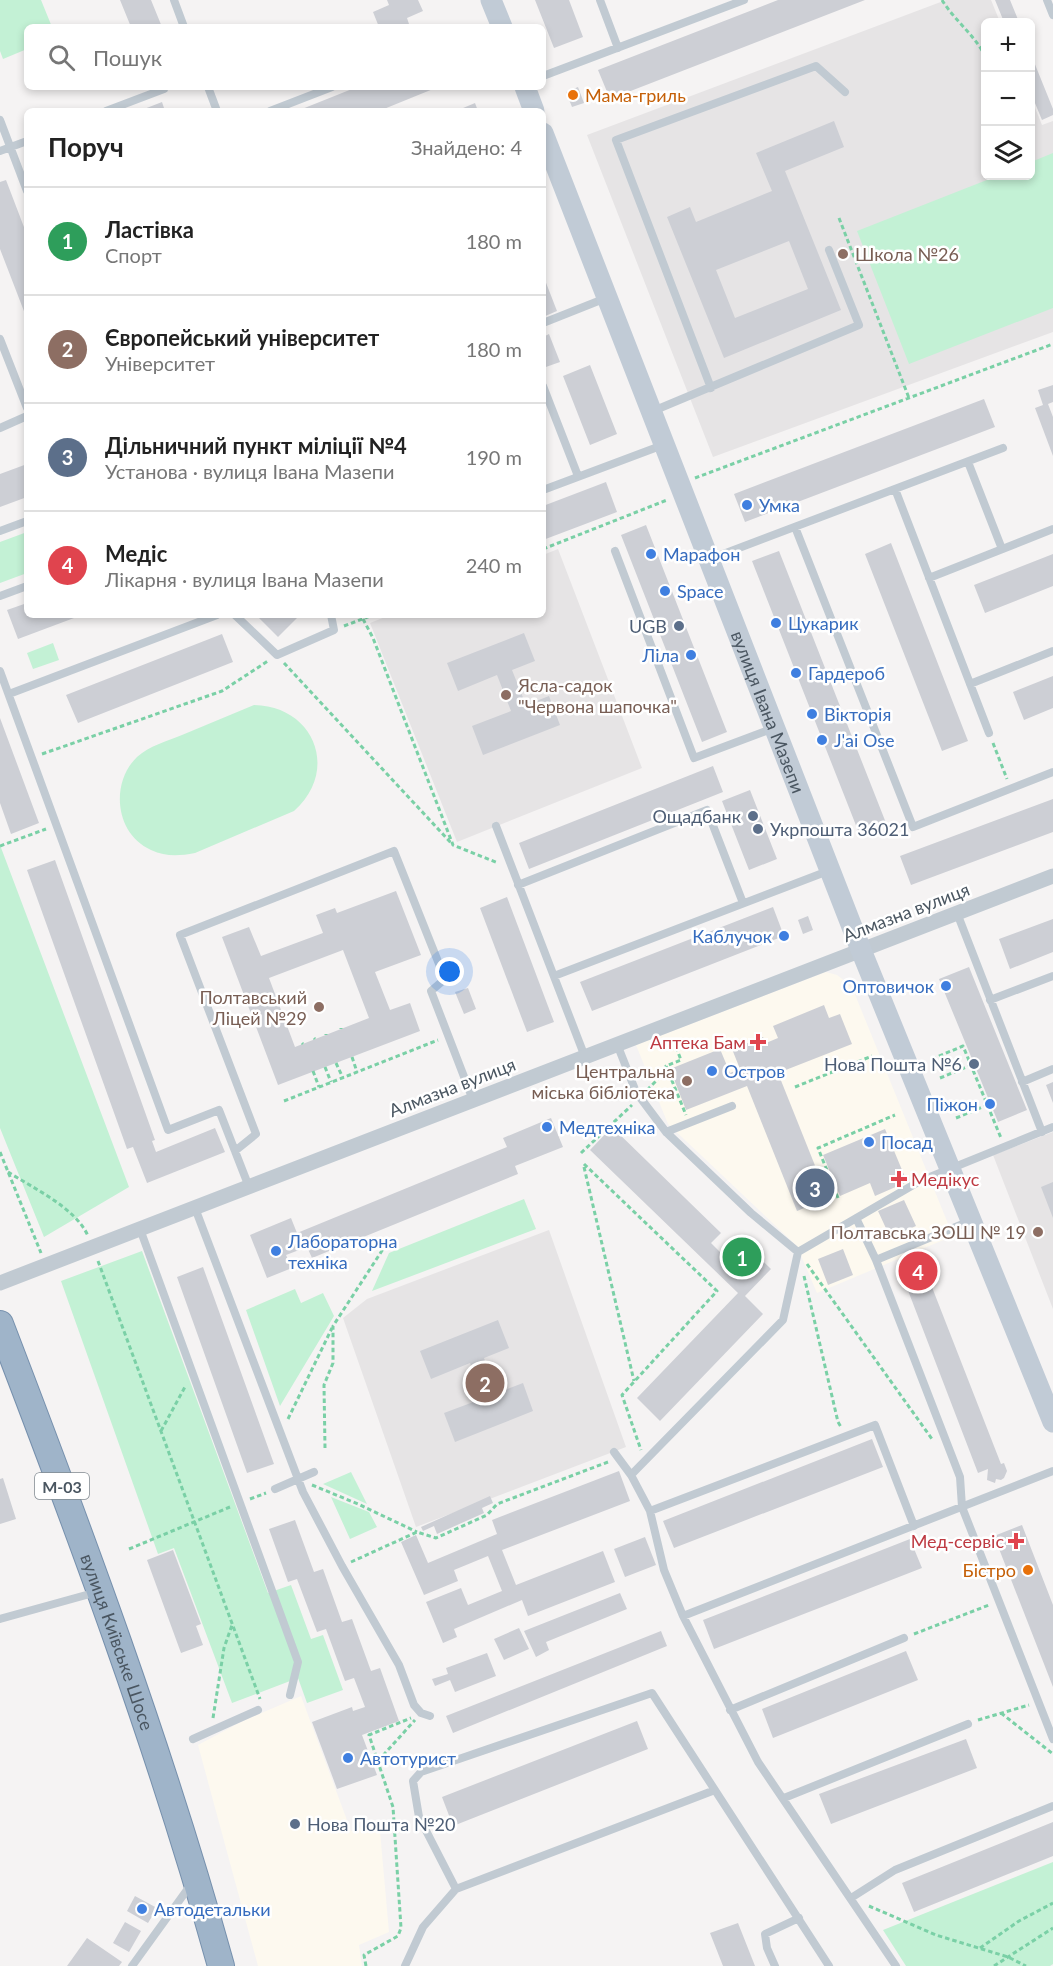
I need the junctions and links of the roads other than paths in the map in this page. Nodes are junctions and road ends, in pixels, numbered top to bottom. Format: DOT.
graph roads {
  1 [pos="174,0"];
  2 [pos="491,0"];
  3 [pos="600,0"];
  4 [pos="744,0"];
  5 [pos="1047,0"];
  6 [pos="1053,15"];
  7 [pos="183,24"];
  8 [pos="497,24"];
  9 [pos="618,48"];
  10 [pos="546,75"];
  11 [pos="161,90"];
  12 [pos="209,90"];
  13 [pos="324,90"];
  14 [pos="526,90"];
  15 [pos="845,92"];
  16 [pos="114,108"];
  17 [pos="216,108"];
  18 [pos="278,108"];
  19 [pos="533,108"];
  20 [pos="0,120"];
  21 [pos="546,141"];
  22 [pos="24,142"];
  23 [pos="10,147"];
  24 [pos="0,151"];
  25 [pos="24,183"];
  26 [pos="830,250"];
  27 [pos="607,298"];
  28 [pos="546,322"];
  29 [pos="0,339"];
  30 [pos="711,388"];
  31 [pos="546,394"];
  32 [pos="24,400"];
  33 [pos="651,412"];
  34 [pos="24,417"];
  35 [pos="0,428"];
  36 [pos="664,444"];
  37 [pos="1003,448"];
  38 [pos="968,462"];
  39 [pos="578,476"];
  40 [pos="546,489"];
  41 [pos="895,489"];
  42 [pos="24,522"];
  43 [pos="795,527"];
  44 [pos="1053,529"];
  45 [pos="0,531"];
  46 [pos="1002,549"];
  47 [pos="615,551"];
  48 [pos="709,560"];
  49 [pos="929,578"];
  50 [pos="24,587"];
  51 [pos="0,596"];
  52 [pos="209,618"];
  53 [pos="238,618"];
  54 [pos="332,618"];
  55 [pos="1053,651"];
  56 [pos="0,671"];
  57 [pos="970,684"];
  58 [pos="9,694"];
  59 [pos="774,728"];
  60 [pos="989,733"];
  61 [pos="1053,772"];
  62 [pos="496,826"];
  63 [pos="830,871"];
  64 [pos="1053,876"];
  65 [pos="519,885"];
  66 [pos="743,903"];
  67 [pos="957,913"];
  68 [pos="861,950"];
  69 [pos="1053,975"];
  70 [pos="554,976"];
  71 [pos="990,1000"];
  72 [pos="617,1044"];
  73 [pos="585,1057"];
  74 [pos="1053,1069"];
  75 [pos="1022,1082"];
  76 [pos="473,1100"];
  77 [pos="732,1106"];
  78 [pos="1053,1127"];
  79 [pos="666,1132"];
  80 [pos="1042,1132"];
  81 [pos="235,1151"];
  82 [pos="949,1168"];
  83 [pos="249,1187"];
  84 [pos="195,1208"];
  85 [pos="856,1218"];
  86 [pos="971,1221"];
  87 [pos="140,1229"];
  88 [pos="798,1252"];
  89 [pos="876,1260"];
  90 [pos="0,1283"];
  91 [pos="0,1324"];
  92 [pos="1052,1419"];
  93 [pos="616,1455"];
  94 [pos="1053,1471"];
  95 [pos="314,1472"];
  96 [pos="631,1475"];
  97 [pos="298,1480"];
  98 [pos="275,1489"];
  99 [pos="962,1507"];
  100 [pos="650,1511"];
  101 [pos="914,1526"];
  102 [pos="101,1591"];
  103 [pos="683,1616"];
  104 [pos="0,1619"];
  105 [pos="904,1638"];
  106 [pos="290,1695"];
  107 [pos="258,1710"];
  108 [pos="730,1710"];
  109 [pos="430,1716"];
  110 [pos="968,1724"];
  111 [pos="193,1739"];
  112 [pos="1053,1739"];
  113 [pos="715,1790"];
  114 [pos="784,1798"];
  115 [pos="1053,1806"];
  116 [pos="196,1876"];
  117 [pos="456,1889"];
  118 [pos="850,1898"];
  119 [pos="799,1918"];
  120 [pos="132,1966"];
  121 [pos="221,1966"];
  122 [pos="405,1966"];
  123 [pos="775,1966"];
  124 [pos="829,1966"];
  125 [pos="896,1966"];
  1 -- 7 [label="lane"];
  2 -- 8 [label="main road"];
  3 -- 9 [label="lane"];
  4 -- 9 [label="lane"];
  5 -- 6 [label="lane"];
  9 -- 10 [label="lane"];
  11 -- 16 [label="lane"];
  12 -- 17 [label="lane"];
  13 -- 18 [label="lane"];
  14 -- 19 [label="main road"];
  15 -- 30 [label="lane"];
  20 -- 23 [label="lane"];
  21 -- 27 [label="main road, вулиця Івана Мазепи"];
  22 -- 23 [label="lane"];
  23 -- 24 [label="lane"];
  23 -- 25 [label="lane"];
  26 -- 30 [label="lane"];
  27 -- 28 [label="lane"];
  27 -- 33 [label="main road, вулиця Івана Мазепи"];
  29 -- 32 [label="lane"];
  30 -- 33 [label="lane"];
  31 -- 39 [label="lane"];
  33 -- 36 [label="main road, вулиця Івана Мазепи"];
  34 -- 35 [label="lane"];
  36 -- 39 [label="lane"];
  36 -- 48 [label="main road, вулиця Івана Мазепи"];
  37 -- 38 [label="lane"];
  38 -- 41 [label="lane"];
  38 -- 46 [label="lane"];
  39 -- 40 [label="lane"];
  41 -- 43 [label="lane"];
  41 -- 49 [label="lane"];
  42 -- 45 [label="lane"];
  43 -- 48 [label="lane"];
  43 -- 61 [label="lane"];
  44 -- 46 [label="lane"];
  46 -- 49 [label="lane"];
  47 -- 59 [label="lane"];
  48 -- 59 [label="main road, вулиця Івана Мазепи"];
  49 -- 57 [label="lane"];
  50 -- 51 [label="lane"];
  52 -- 58 [label="lane"];
  53 -- 54 [label="lane"];
  55 -- 57 [label="lane"];
  56 -- 58 [label="lane"];
  57 -- 60 [label="lane"];
  58 -- 81 [label="lane"];
  59 -- 63 [label="main road, вулиця Івана Мазепи"];
  62 -- 65 [label="lane"];
  63 -- 66 [label="lane"];
  63 -- 68 [label="main road, вулиця Івана Мазепи"];
  64 -- 67 [label="street, Алмазна вулиця"];
  65 -- 66 [label="lane"];
  65 -- 70 [label="lane"];
  66 -- 70 [label="lane"];
  67 -- 68 [label="street, Алмазна вулиця"];
  67 -- 71 [label="lane"];
  68 -- 72 [label="street, Алмазна вулиця"];
  68 -- 82 [label="main road, вулиця Івана Мазепи"];
  69 -- 71 [label="lane"];
  70 -- 73 [label="lane"];
  71 -- 75 [label="lane"];
  72 -- 73 [label="street, Алмазна вулиця"];
  72 -- 79 [label="lane"];
  73 -- 76 [label="street, Алмазна вулиця"];
  74 -- 75 [label="lane"];
  75 -- 80 [label="lane"];
  76 -- 81 [label="lane"];
  76 -- 83 [label="street, Алмазна вулиця"];
  77 -- 79 [label="lane"];
  78 -- 80 [label="lane"];
  79 -- 88 [label="lane"];
  80 -- 82 [label="lane"];
  81 -- 83 [label="lane"];
  82 -- 85 [label="lane"];
  82 -- 86 [label="main road, вулиця Івана Мазепи"];
  83 -- 84 [label="street, Алмазна вулиця"];
  84 -- 87 [label="street, Алмазна вулиця"];
  84 -- 97 [label="lane"];
  85 -- 88 [label="lane"];
  85 -- 89 [label="lane"];
  86 -- 89 [label="lane"];
  86 -- 92 [label="main road, вулиця Івана Мазепи"];
  87 -- 90 [label="street, Алмазна вулиця"];
  87 -- 106 [label="lane"];
  88 -- 96 [label="lane"];
  89 -- 99 [label="lane"];
  91 -- 102 [label="highway, вулиця Київське Шосе / М-03"];
  93 -- 96 [label="lane"];
  94 -- 99 [label="lane"];
  95 -- 97 [label="lane"];
  96 -- 100 [label="lane"];
  97 -- 98 [label="lane"];
  97 -- 109 [label="lane"];
  99 -- 101 [label="lane"];
  99 -- 112 [label="lane"];
  100 -- 101 [label="lane"];
  100 -- 103 [label="lane"];
  101 -- 103 [label="lane"];
  102 -- 104 [label="lane"];
  102 -- 116 [label="highway, вулиця Київське Шосе / М-03"];
  103 -- 108 [label="lane"];
  105 -- 108 [label="lane"];
  107 -- 111 [label="lane"];
  108 -- 114 [label="lane"];
  110 -- 114 [label="lane"];
  113 -- 117 [label="lane"];
  113 -- 117 [label="lane"];
  113 -- 119 [label="lane"];
  114 -- 118 [label="lane"];
  115 -- 118 [label="lane"];
  116 -- 120 [label="lane"];
  116 -- 121 [label="highway, вулиця Київське Шосе / М-03"];
  117 -- 122 [label="lane"];
  118 -- 125 [label="lane"];
  119 -- 123 [label="lane"];
  119 -- 124 [label="lane"];
}
